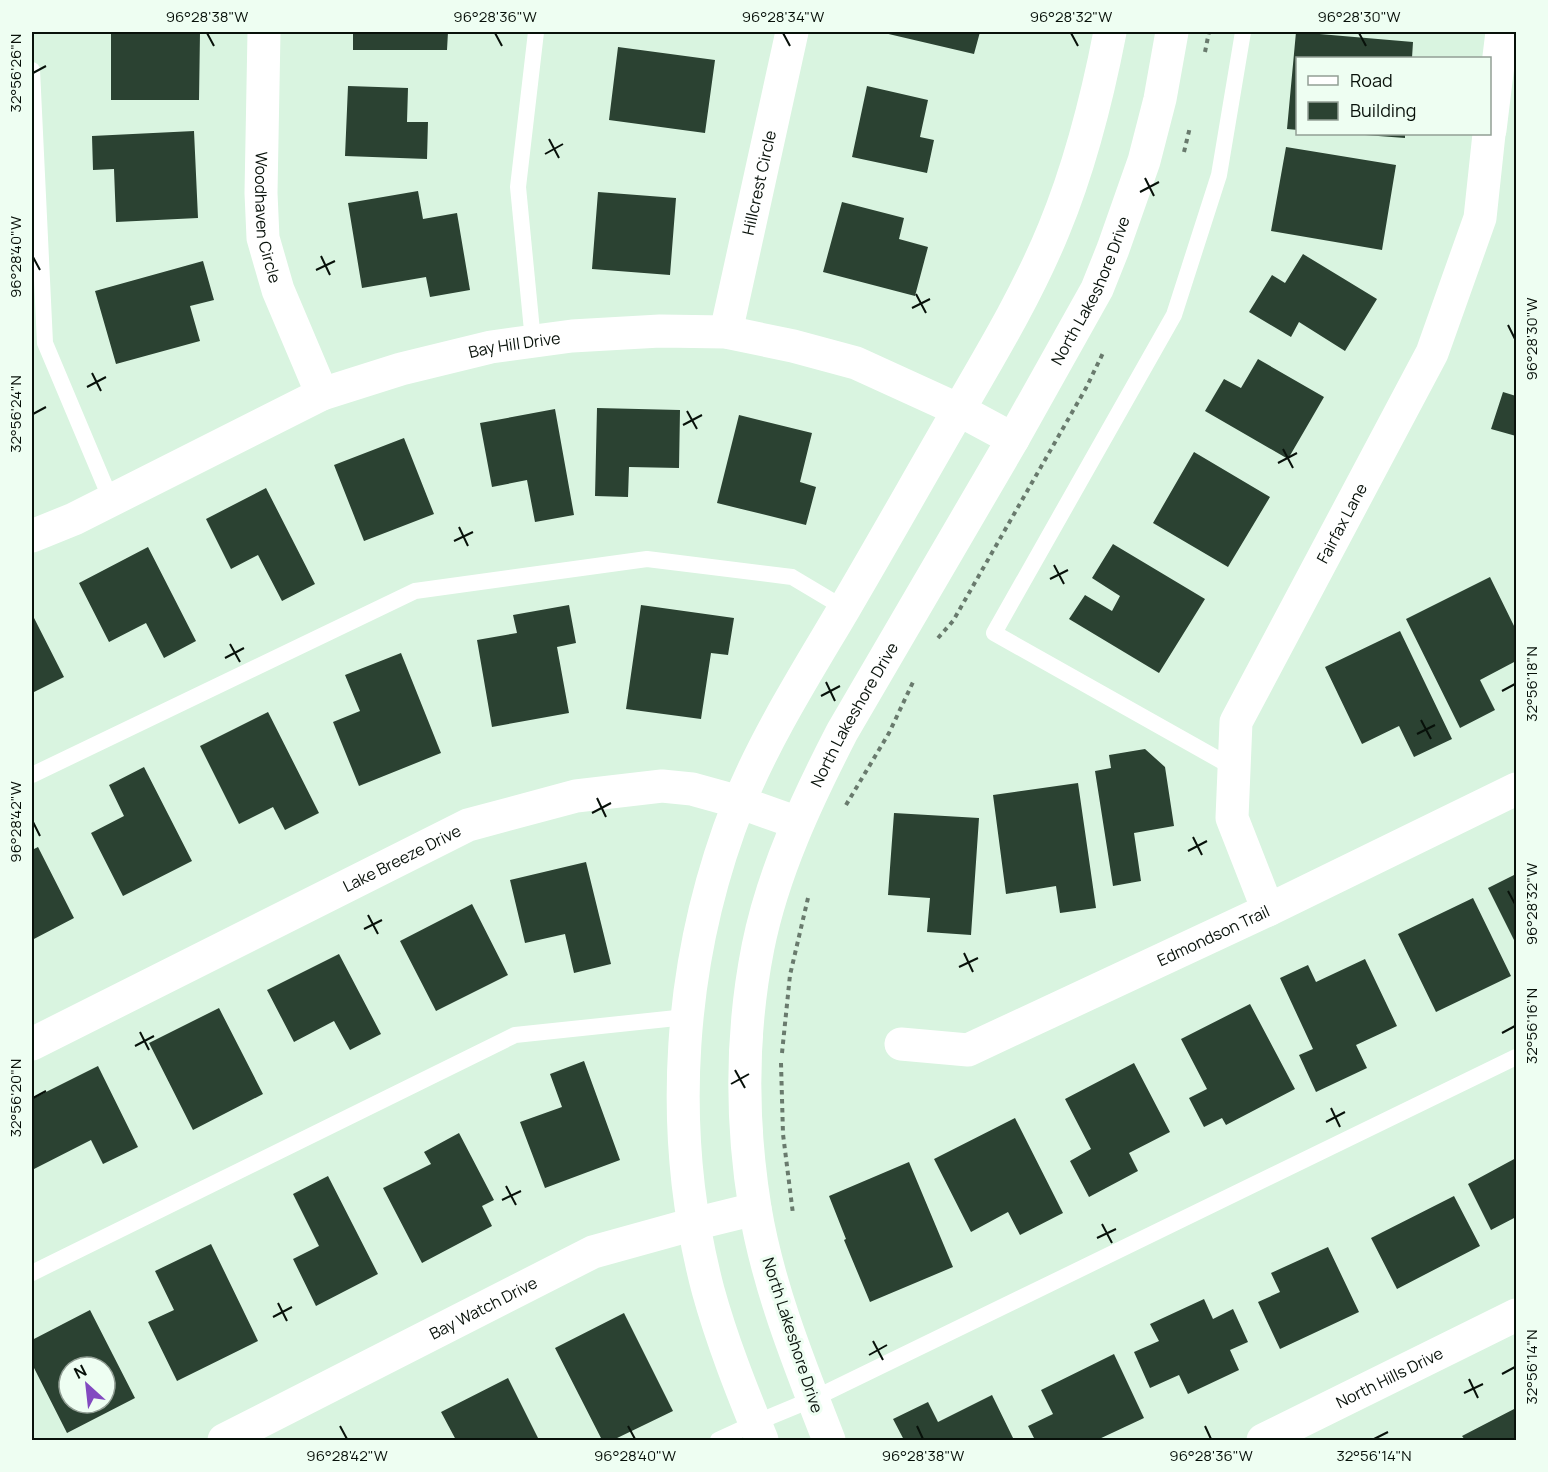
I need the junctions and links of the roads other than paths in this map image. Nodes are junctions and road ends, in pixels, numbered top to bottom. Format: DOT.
graph roads {
  1 [pos="264,32"];
  2 [pos="536,32"];
  3 [pos="792,32"];
  4 [pos="1110,32"];
  5 [pos="1172,32"];
  6 [pos="1244,32"];
  7 [pos="1502,32"];
  8 [pos="32,70"];
  9 [pos="1491,117"];
  10 [pos="1489,135"];
  11 [pos="726,332"];
  12 [pos="533,341"];
  13 [pos="322,394"];
  14 [pos="959,410"];
  15 [pos="1014,439"];
  16 [pos="111,500"];
  17 [pos="32,536"];
  18 [pos="844,608"];
  19 [pos="1234,768"];
  20 [pos="32,775"];
  21 [pos="1516,789"];
  22 [pos="739,802"];
  23 [pos="798,823"];
  24 [pos="1268,910"];
  25 [pos="686,1017"];
  26 [pos="32,1044"];
  27 [pos="901,1044"];
  28 [pos="1516,1057"];
  29 [pos="755,1209"];
  30 [pos="694,1224"];
  31 [pos="32,1273"];
  32 [pos="1516,1315"];
  33 [pos="813,1399"];
  34 [pos="758,1432"];
  35 [pos="224,1440"];
  36 [pos="718,1440"];
  37 [pos="830,1440"];
  38 [pos="1263,1440"];
  1 -- 13 [label="street, Woodhaven Circle"];
  2 -- 12 [label="lane"];
  3 -- 11 [label="street, Hillcrest Circle"];
  4 -- 14 [label="street"];
  5 -- 15 [label="street, North Lakeshore Drive"];
  6 -- 19 [label="lane"];
  7 -- 9 [label="street, Fairfax Lane"];
  8 -- 16 [label="lane"];
  10 -- 19 [label="street, Fairfax Lane"];
  11 -- 12 [label="street, Bay Hill Drive"];
  11 -- 14 [label="street, Bay Hill Drive"];
  12 -- 13 [label="street, Bay Hill Drive"];
  13 -- 16 [label="street, Bay Hill Drive"];
  14 -- 15 [label="street, Bay Hill Drive"];
  14 -- 18 [label="street"];
  15 -- 23 [label="street, North Lakeshore Drive"];
  16 -- 17 [label="street, Bay Hill Drive"];
  18 -- 20 [label="lane"];
  18 -- 22 [label="street"];
  19 -- 24 [label="street, Fairfax Lane"];
  21 -- 24 [label="street, Edmondson Trail"];
  22 -- 23 [label="street, Lake Breeze Drive"];
  22 -- 25 [label="street"];
  22 -- 26 [label="street, Lake Breeze Drive"];
  23 -- 29 [label="street, North Lakeshore Drive"];
  24 -- 27 [label="street, Edmondson Trail"];
  25 -- 30 [label="street"];
  25 -- 31 [label="lane"];
  28 -- 33 [label="lane"];
  29 -- 30 [label="street, Bay Watch Drive"];
  29 -- 33 [label="street, North Lakeshore Drive"];
  30 -- 34 [label="street"];
  30 -- 35 [label="street, Bay Watch Drive"];
  32 -- 38 [label="street, North Hills Drive"];
  33 -- 34 [label="lane"];
  33 -- 37 [label="street, North Lakeshore Drive"];
  34 -- 36 [label="lane"];
}
